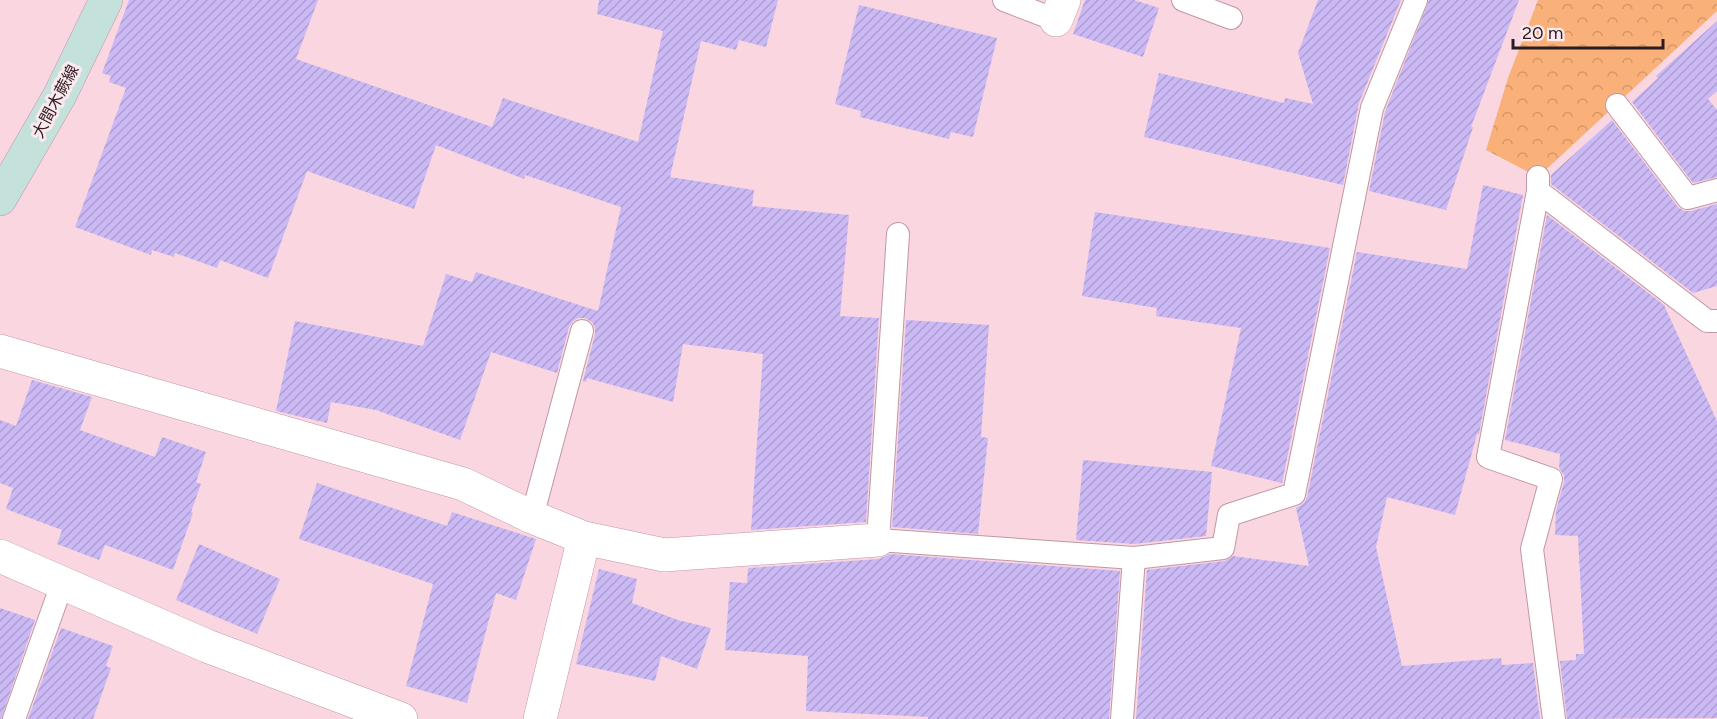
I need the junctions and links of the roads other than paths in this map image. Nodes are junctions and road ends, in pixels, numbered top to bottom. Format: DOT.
graph roads {
  1 [pos="106,0"];
  2 [pos="1004,0"];
  3 [pos="1183,0"];
  4 [pos="1416,0"];
  5 [pos="1060,10"];
  6 [pos="1231,18"];
  7 [pos="1617,105"];
  8 [pos="1717,190"];
  9 [pos="0,199"];
  10 [pos="898,234"];
  11 [pos="1717,321"];
  12 [pos="582,331"];
  13 [pos="0,351"];
  14 [pos="531,517"];
  15 [pos="584,538"];
  16 [pos="879,540"];
  17 [pos="0,556"];
  18 [pos="1134,558"];
  19 [pos="62,584"];
  20 [pos="14,719"];
  21 [pos="401,719"];
  22 [pos="540,719"];
  23 [pos="1122,719"];
  24 [pos="1554,719"];
  1 -- 9 [label="main road, 大間木蕨線"];
  2 -- 5 [label="lane"];
  3 -- 6 [label="lane"];
  4 -- 18 [label="lane"];
  7 -- 8 [label="lane"];
  10 -- 16 [label="lane"];
  11 -- 24 [label="lane"];
  12 -- 14 [label="lane"];
  13 -- 14 [label="street"];
  14 -- 15 [label="street"];
  15 -- 16 [label="street"];
  15 -- 22 [label="street"];
  16 -- 18 [label="lane"];
  17 -- 19 [label="street"];
  18 -- 23 [label="lane"];
  19 -- 20 [label="lane"];
  19 -- 21 [label="street"];
}
